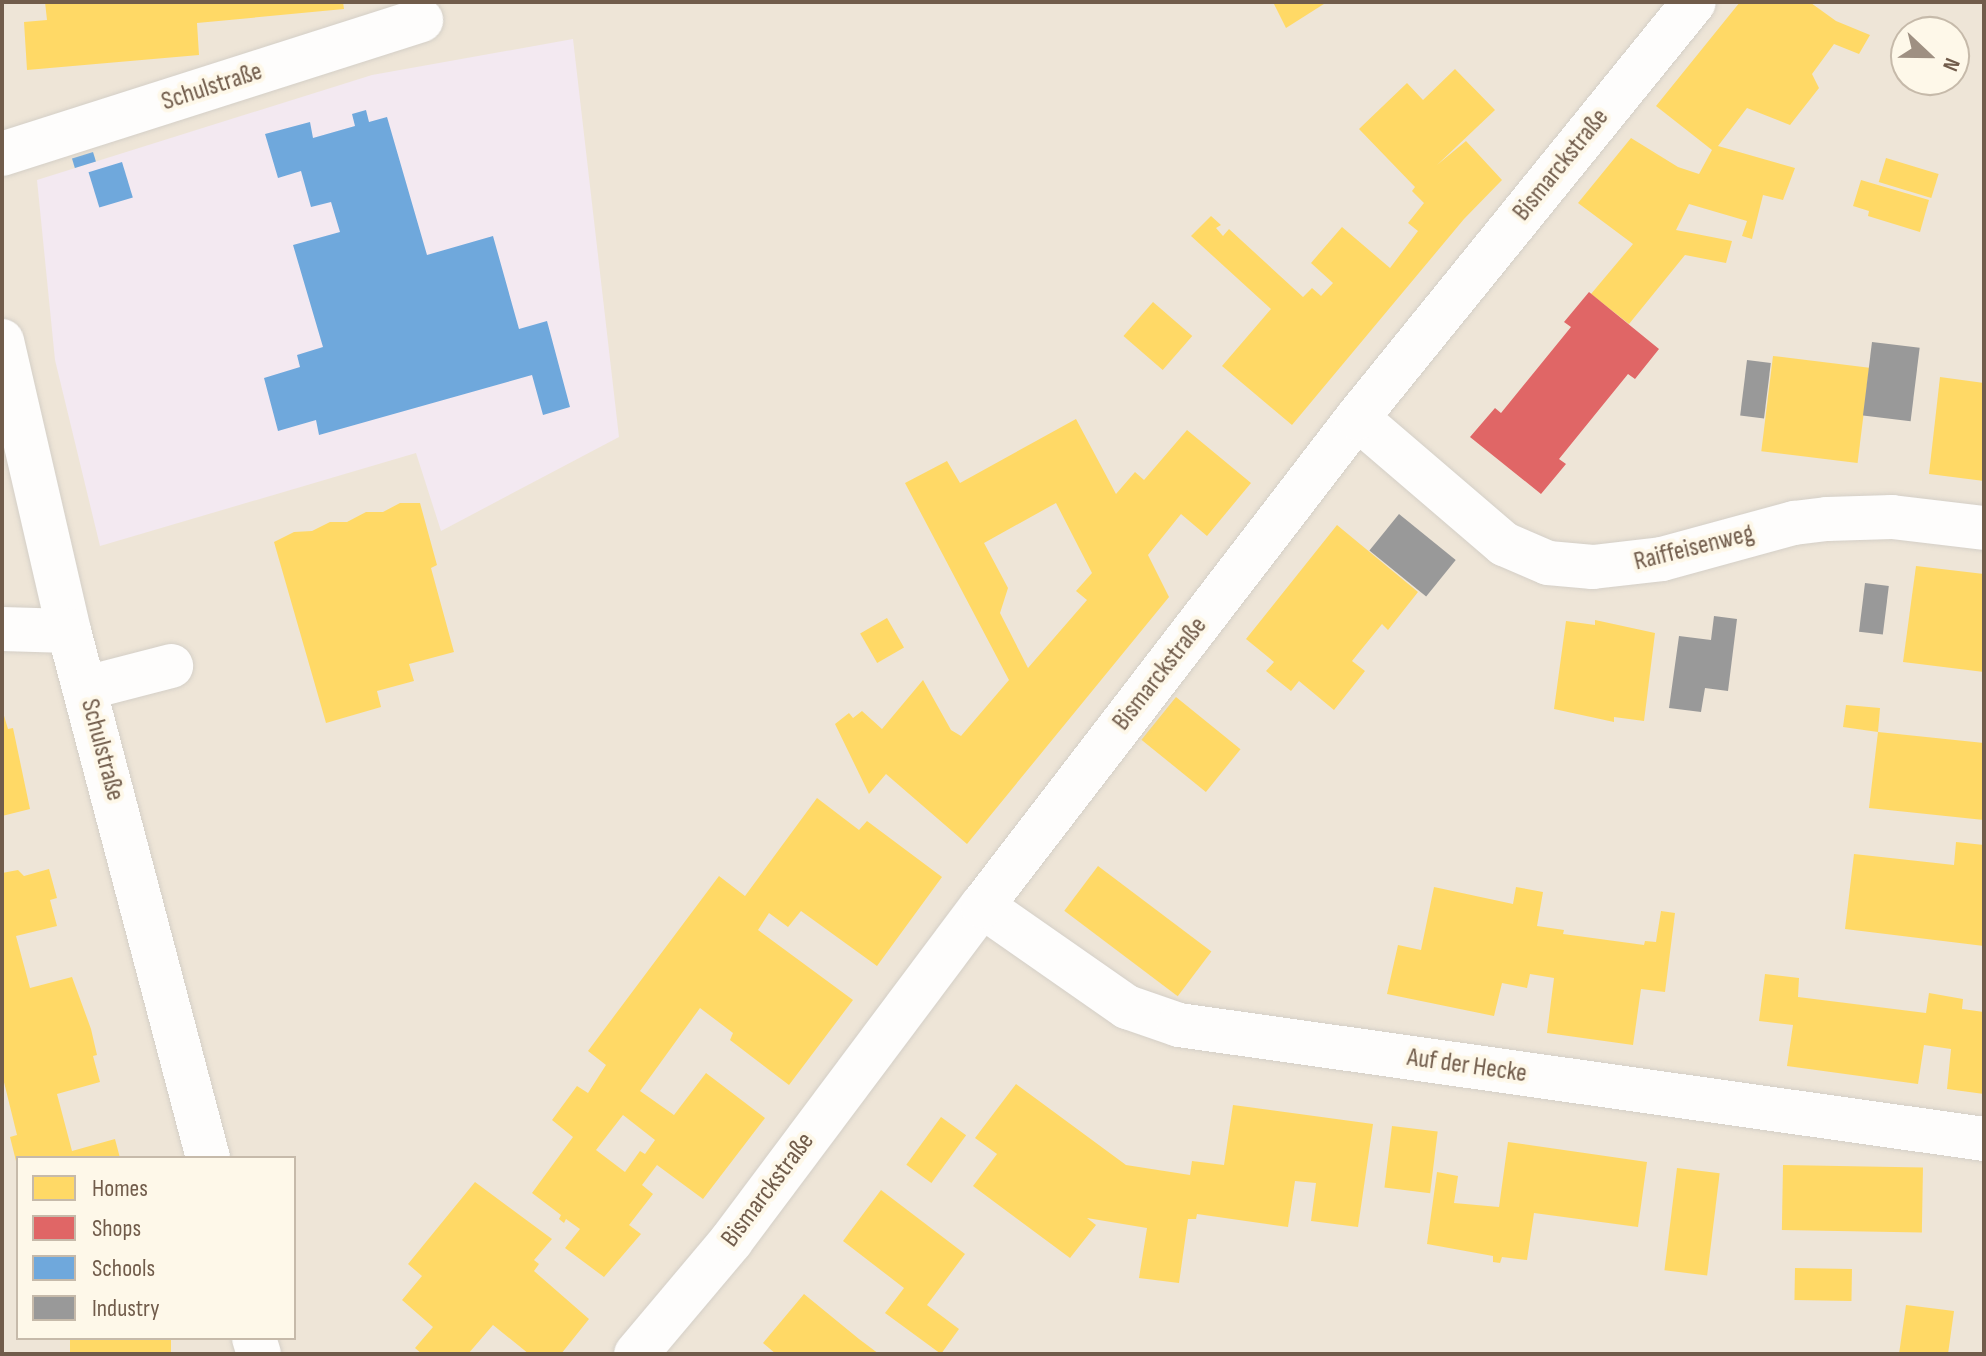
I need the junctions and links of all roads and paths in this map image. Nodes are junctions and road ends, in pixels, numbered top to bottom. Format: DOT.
graph roads {
  1 [pos="1694,2"];
  2 [pos="421,20"];
  3 [pos="2,154"];
  4 [pos="2,341"];
  5 [pos="1357,418"];
  6 [pos="1984,528"];
  7 [pos="2,629"];
  8 [pos="69,631"];
  9 [pos="171,666"];
  10 [pos="86,688"];
  11 [pos="982,906"];
  12 [pos="1984,1139"];
  13 [pos="207,1156"];
  14 [pos="636,1354"];
  1 -- 5 [label="street, Bismarckstraße"];
  2 -- 3 [label="street, Schulstraße"];
  4 -- 8 [label="street, Schulstraße"];
  5 -- 6 [label="street, Raiffeisenweg"];
  5 -- 11 [label="street, Bismarckstraße"];
  7 -- 8 [label="street"];
  8 -- 10 [label="street, Schulstraße"];
  9 -- 10 [label="street"];
  10 -- 13 [label="street, Schulstraße"];
  11 -- 12 [label="street, Auf der Hecke"];
  11 -- 14 [label="street, Bismarckstraße"];
}
